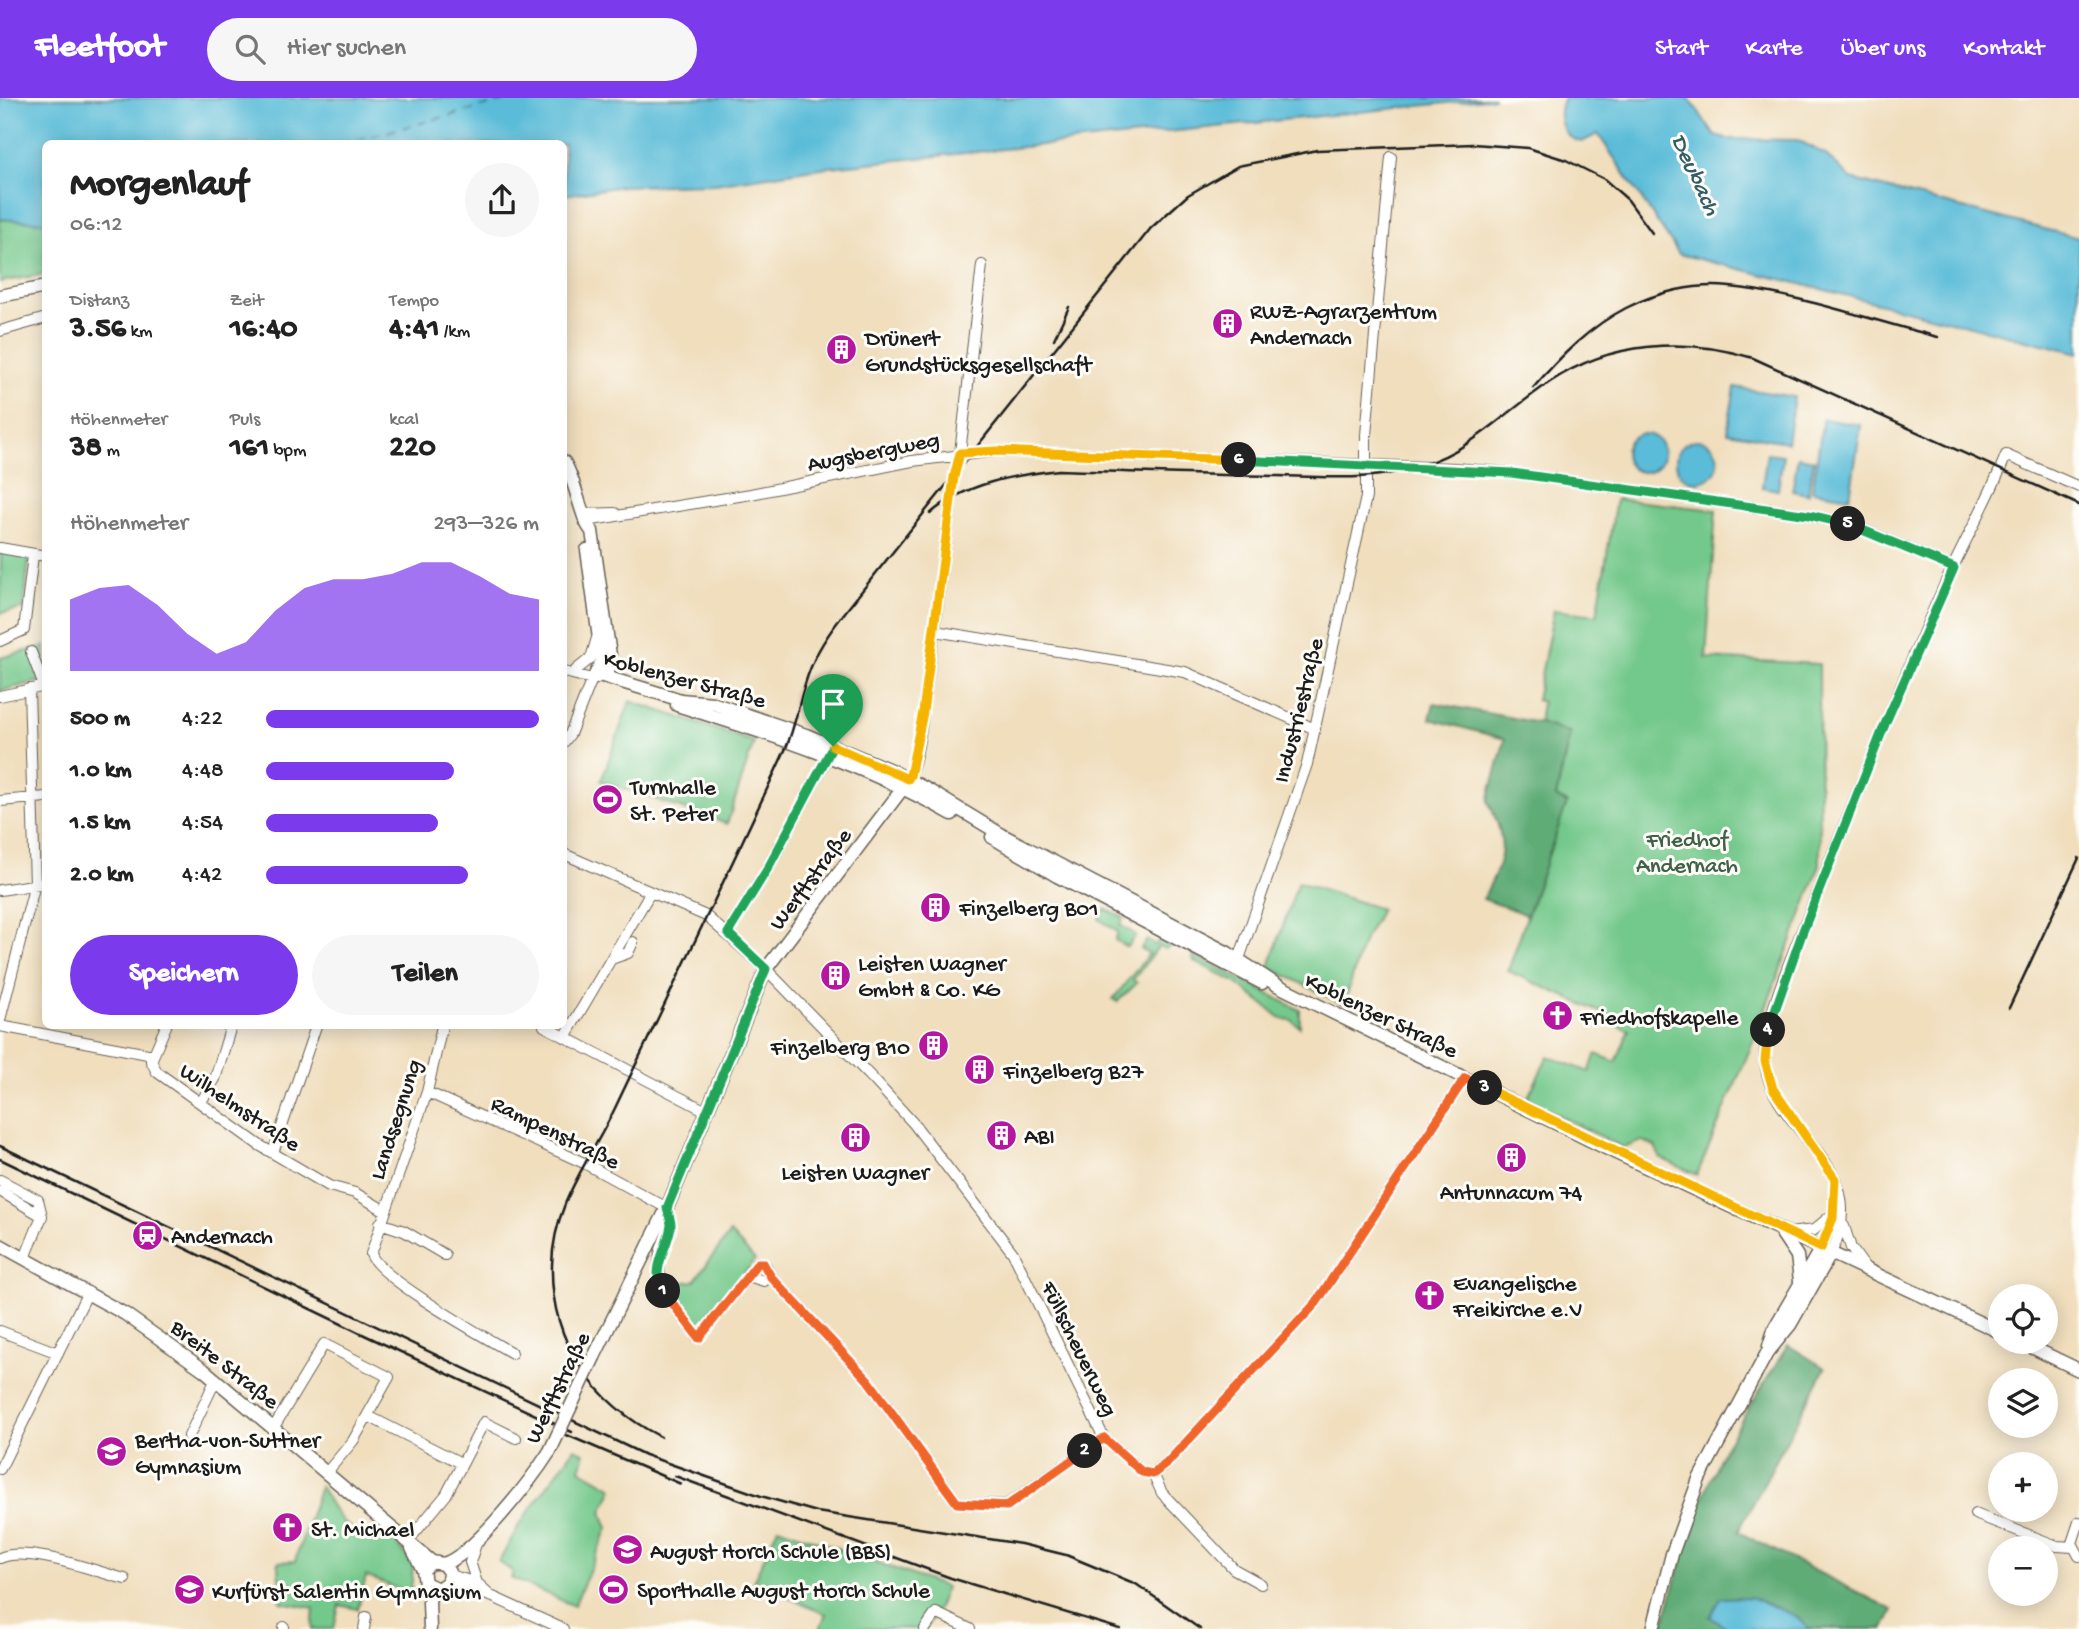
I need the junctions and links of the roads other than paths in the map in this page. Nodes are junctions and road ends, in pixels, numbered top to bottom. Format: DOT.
graph roads {
  1 [pos="1391,157"];
  2 [pos="982,265"];
  3 [pos="42,288"];
  4 [pos="0,296"];
  5 [pos="42,319"];
  6 [pos="0,331"];
  7 [pos="960,453"];
  8 [pos="1367,464"];
  9 [pos="567,468"];
  10 [pos="2079,487"];
  11 [pos="586,521"];
  12 [pos="0,548"];
  13 [pos="33,555"];
  14 [pos="42,556"];
  15 [pos="1954,568"];
  16 [pos="24,630"];
  17 [pos="935,631"];
  18 [pos="598,634"];
  19 [pos="0,640"];
  20 [pos="611,662"];
  21 [pos="567,670"];
  22 [pos="576,670"];
  23 [pos="567,671"];
  24 [pos="596,677"];
  25 [pos="42,679"];
  26 [pos="42,687"];
  27 [pos="641,688"];
  28 [pos="29,689"];
  29 [pos="0,696"];
  30 [pos="1315,729"];
  31 [pos="567,738"];
  32 [pos="831,751"];
  33 [pos="905,784"];
  34 [pos="42,797"];
  35 [pos="33,798"];
  36 [pos="0,801"];
  37 [pos="567,855"];
  38 [pos="40,884"];
  39 [pos="0,890"];
  40 [pos="650,893"];
  41 [pos="728,933"];
  42 [pos="633,942"];
  43 [pos="1238,959"];
  44 [pos="611,960"];
  45 [pos="1220,960"];
  46 [pos="766,969"];
  47 [pos="1244,975"];
  48 [pos="1277,985"];
  49 [pos="0,1020"];
  50 [pos="0,1027"];
  51 [pos="165,1029"];
  52 [pos="230,1029"];
  53 [pos="315,1029"];
  54 [pos="441,1029"];
  55 [pos="550,1029"];
  56 [pos="565,1037"];
  57 [pos="153,1055"];
  58 [pos="1465,1078"];
  59 [pos="428,1092"];
  60 [pos="201,1102"];
  61 [pos="708,1112"];
  62 [pos="273,1153"];
  63 [pos="1835,1179"];
  64 [pos="0,1180"];
  65 [pos="0,1191"];
  66 [pos="667,1208"];
  67 [pos="384,1210"];
  68 [pos="1834,1213"];
  69 [pos="42,1216"];
  70 [pos="380,1223"];
  71 [pos="1844,1223"];
  72 [pos="1783,1231"];
  73 [pos="0,1245"];
  74 [pos="1826,1251"];
  75 [pos="445,1255"];
  76 [pos="24,1258"];
  77 [pos="1866,1269"];
  78 [pos="748,1276"];
  79 [pos="771,1277"];
  80 [pos="1800,1280"];
  81 [pos="88,1292"];
  82 [pos="1988,1326"];
  83 [pos="0,1331"];
  84 [pos="58,1353"];
  85 [pos="512,1353"];
  86 [pos="1767,1353"];
  87 [pos="2046,1354"];
  88 [pos="2079,1370"];
  89 [pos="216,1379"];
  90 [pos="368,1416"];
  91 [pos="274,1427"];
  92 [pos="189,1436"];
  93 [pos="516,1438"];
  94 [pos="1104,1438"];
  95 [pos="461,1463"];
  96 [pos="0,1469"];
  97 [pos="327,1472"];
  98 [pos="1153,1474"];
  99 [pos="1975,1514"];
  100 [pos="2079,1522"];
  101 [pos="410,1538"];
  102 [pos="473,1549"];
  103 [pos="2076,1551"];
  104 [pos="0,1558"];
  105 [pos="441,1571"];
  106 [pos="125,1579"];
  107 [pos="477,1583"];
  108 [pos="1261,1584"];
  109 [pos="432,1589"];
  110 [pos="493,1597"];
  111 [pos="366,1617"];
  112 [pos="965,1628"];
  113 [pos="364,1629"];
  114 [pos="430,1629"];
  115 [pos="563,1629"];
  116 [pos="925,1629"];
  117 [pos="1653,1629"];
  1 -- 8 [label="street, Industriestraße"];
  2 -- 7 [label="street, Werftstraße"];
  3 -- 4 [label="street"];
  5 -- 6 [label="street"];
  7 -- 8 [label="street, Augsbergweg"];
  7 -- 11 [label="street, Augsbergweg"];
  7 -- 17 [label="street, Werftstraße"];
  8 -- 15 [label="street, Augsbergweg"];
  8 -- 30 [label="street, Industriestraße"];
  9 -- 11 [label="street"];
  10 -- 15 [label="street"];
  11 -- 18 [label="street"];
  11 -- 20 [label="street"];
  12 -- 13 [label="street"];
  13 -- 14 [label="street"];
  13 -- 16 [label="street"];
  15 -- 63 [label="street"];
  16 -- 19 [label="street"];
  16 -- 25 [label="street"];
  17 -- 30 [label="street"];
  17 -- 33 [label="street, Werftstraße"];
  18 -- 22 [label="street"];
  18 -- 24 [label="street"];
  20 -- 24 [label="street"];
  20 -- 27 [label="street"];
  21 -- 22 [label="street, Koblenzer Straße"];
  22 -- 24 [label="street, Koblenzer Straße"];
  23 -- 24 [label="street, Koblenzer Straße"];
  24 -- 27 [label="street, Koblenzer Straße"];
  24 -- 31 [label="street"];
  24 -- 32 [label="street, Koblenzer Straße"];
  26 -- 28 [label="street"];
  27 -- 32 [label="street, Koblenzer Straße"];
  28 -- 29 [label="street"];
  28 -- 35 [label="street"];
  30 -- 43 [label="street, Industriestraße"];
  32 -- 33 [label="street, Koblenzer Straße"];
  32 -- 41 [label="street"];
  33 -- 43 [label="street, Koblenzer Straße"];
  33 -- 45 [label="street, Koblenzer Straße"];
  33 -- 46 [label="street, Werftstraße"];
  34 -- 35 [label="street"];
  35 -- 36 [label="street"];
  35 -- 38 [label="street"];
  37 -- 40 [label="street, Füllscheuerweg"];
  38 -- 39 [label="street"];
  38 -- 49 [label="street"];
  40 -- 41 [label="street, Füllscheuerweg"];
  40 -- 44 [label="street"];
  41 -- 46 [label="street, Füllscheuerweg"];
  42 -- 44 [label="street"];
  43 -- 45 [label="street"];
  43 -- 47 [label="street"];
  43 -- 48 [label="street, Koblenzer Straße"];
  44 -- 56 [label="street"];
  45 -- 47 [label="street, Koblenzer Straße"];
  46 -- 61 [label="street, Werftstraße"];
  46 -- 94 [label="street, Füllscheuerweg"];
  47 -- 48 [label="street, Koblenzer Straße"];
  48 -- 58 [label="street, Koblenzer Straße"];
  50 -- 57 [label="street, Wilhelmstraße"];
  51 -- 57 [label="street"];
  52 -- 60 [label="street"];
  53 -- 62 [label="street"];
  54 -- 59 [label="street, Landsegnung"];
  55 -- 56 [label="street"];
  56 -- 61 [label="street"];
  57 -- 60 [label="street, Wilhelmstraße"];
  58 -- 72 [label="street, Koblenzer Straße"];
  58 -- 98 [label="street"];
  59 -- 66 [label="street, Rampenstraße"];
  59 -- 67 [label="street, Landsegnung"];
  60 -- 62 [label="street, Wilhelmstraße"];
  61 -- 66 [label="street, Werftstraße"];
  62 -- 67 [label="street, Wilhelmstraße"];
  63 -- 68 [label="street"];
  63 -- 71 [label="street"];
  64 -- 69 [label="street"];
  65 -- 69 [label="street"];
  66 -- 78 [label="street"];
  66 -- 102 [label="street, Werftstraße, bridge"];
  67 -- 70 [label="street, Landsegnung"];
  68 -- 72 [label="street"];
  68 -- 74 [label="street"];
  69 -- 76 [label="street"];
  70 -- 75 [label="street"];
  70 -- 85 [label="street, Landsegnung"];
  71 -- 74 [label="street"];
  71 -- 77 [label="street"];
  72 -- 74 [label="street, Koblenzer Straße"];
  72 -- 80 [label="street"];
  73 -- 76 [label="street, Breite Straße"];
  74 -- 77 [label="street, Koblenzer Straße"];
  74 -- 80 [label="street"];
  74 -- 86 [label="street"];
  76 -- 81 [label="street, Breite Straße"];
  77 -- 82 [label="street, Koblenzer Straße"];
  78 -- 79 [label="street"];
  78 -- 79 [label="street"];
  79 -- 94 [label="street"];
  80 -- 86 [label="street"];
  81 -- 84 [label="street"];
  81 -- 89 [label="street, Breite Straße"];
  83 -- 84 [label="street"];
  84 -- 96 [label="street"];
  86 -- 117 [label="street"];
  87 -- 88 [label="street"];
  89 -- 91 [label="street, Breite Straße"];
  89 -- 92 [label="street"];
  90 -- 91 [label="street"];
  90 -- 95 [label="street"];
  90 -- 97 [label="street"];
  91 -- 97 [label="street, Breite Straße"];
  93 -- 95 [label="street"];
  94 -- 98 [label="street, Füllscheuerweg"];
  95 -- 101 [label="street"];
  97 -- 101 [label="street, Breite Straße"];
  98 -- 108 [label="street"];
  99 -- 103 [label="street"];
  100 -- 103 [label="street"];
  101 -- 105 [label="street, Breite Straße"];
  102 -- 105 [label="street, Werftstraße"];
  102 -- 107 [label="street"];
  104 -- 106 [label="street"];
  105 -- 107 [label="street"];
  105 -- 109 [label="street, Werftstraße"];
  105 -- 109 [label="street"];
  105 -- 110 [label="street"];
  107 -- 110 [label="street"];
  109 -- 114 [label="street"];
  110 -- 115 [label="street"];
  111 -- 113 [label="street"];
  112 -- 116 [label="street"];
}
